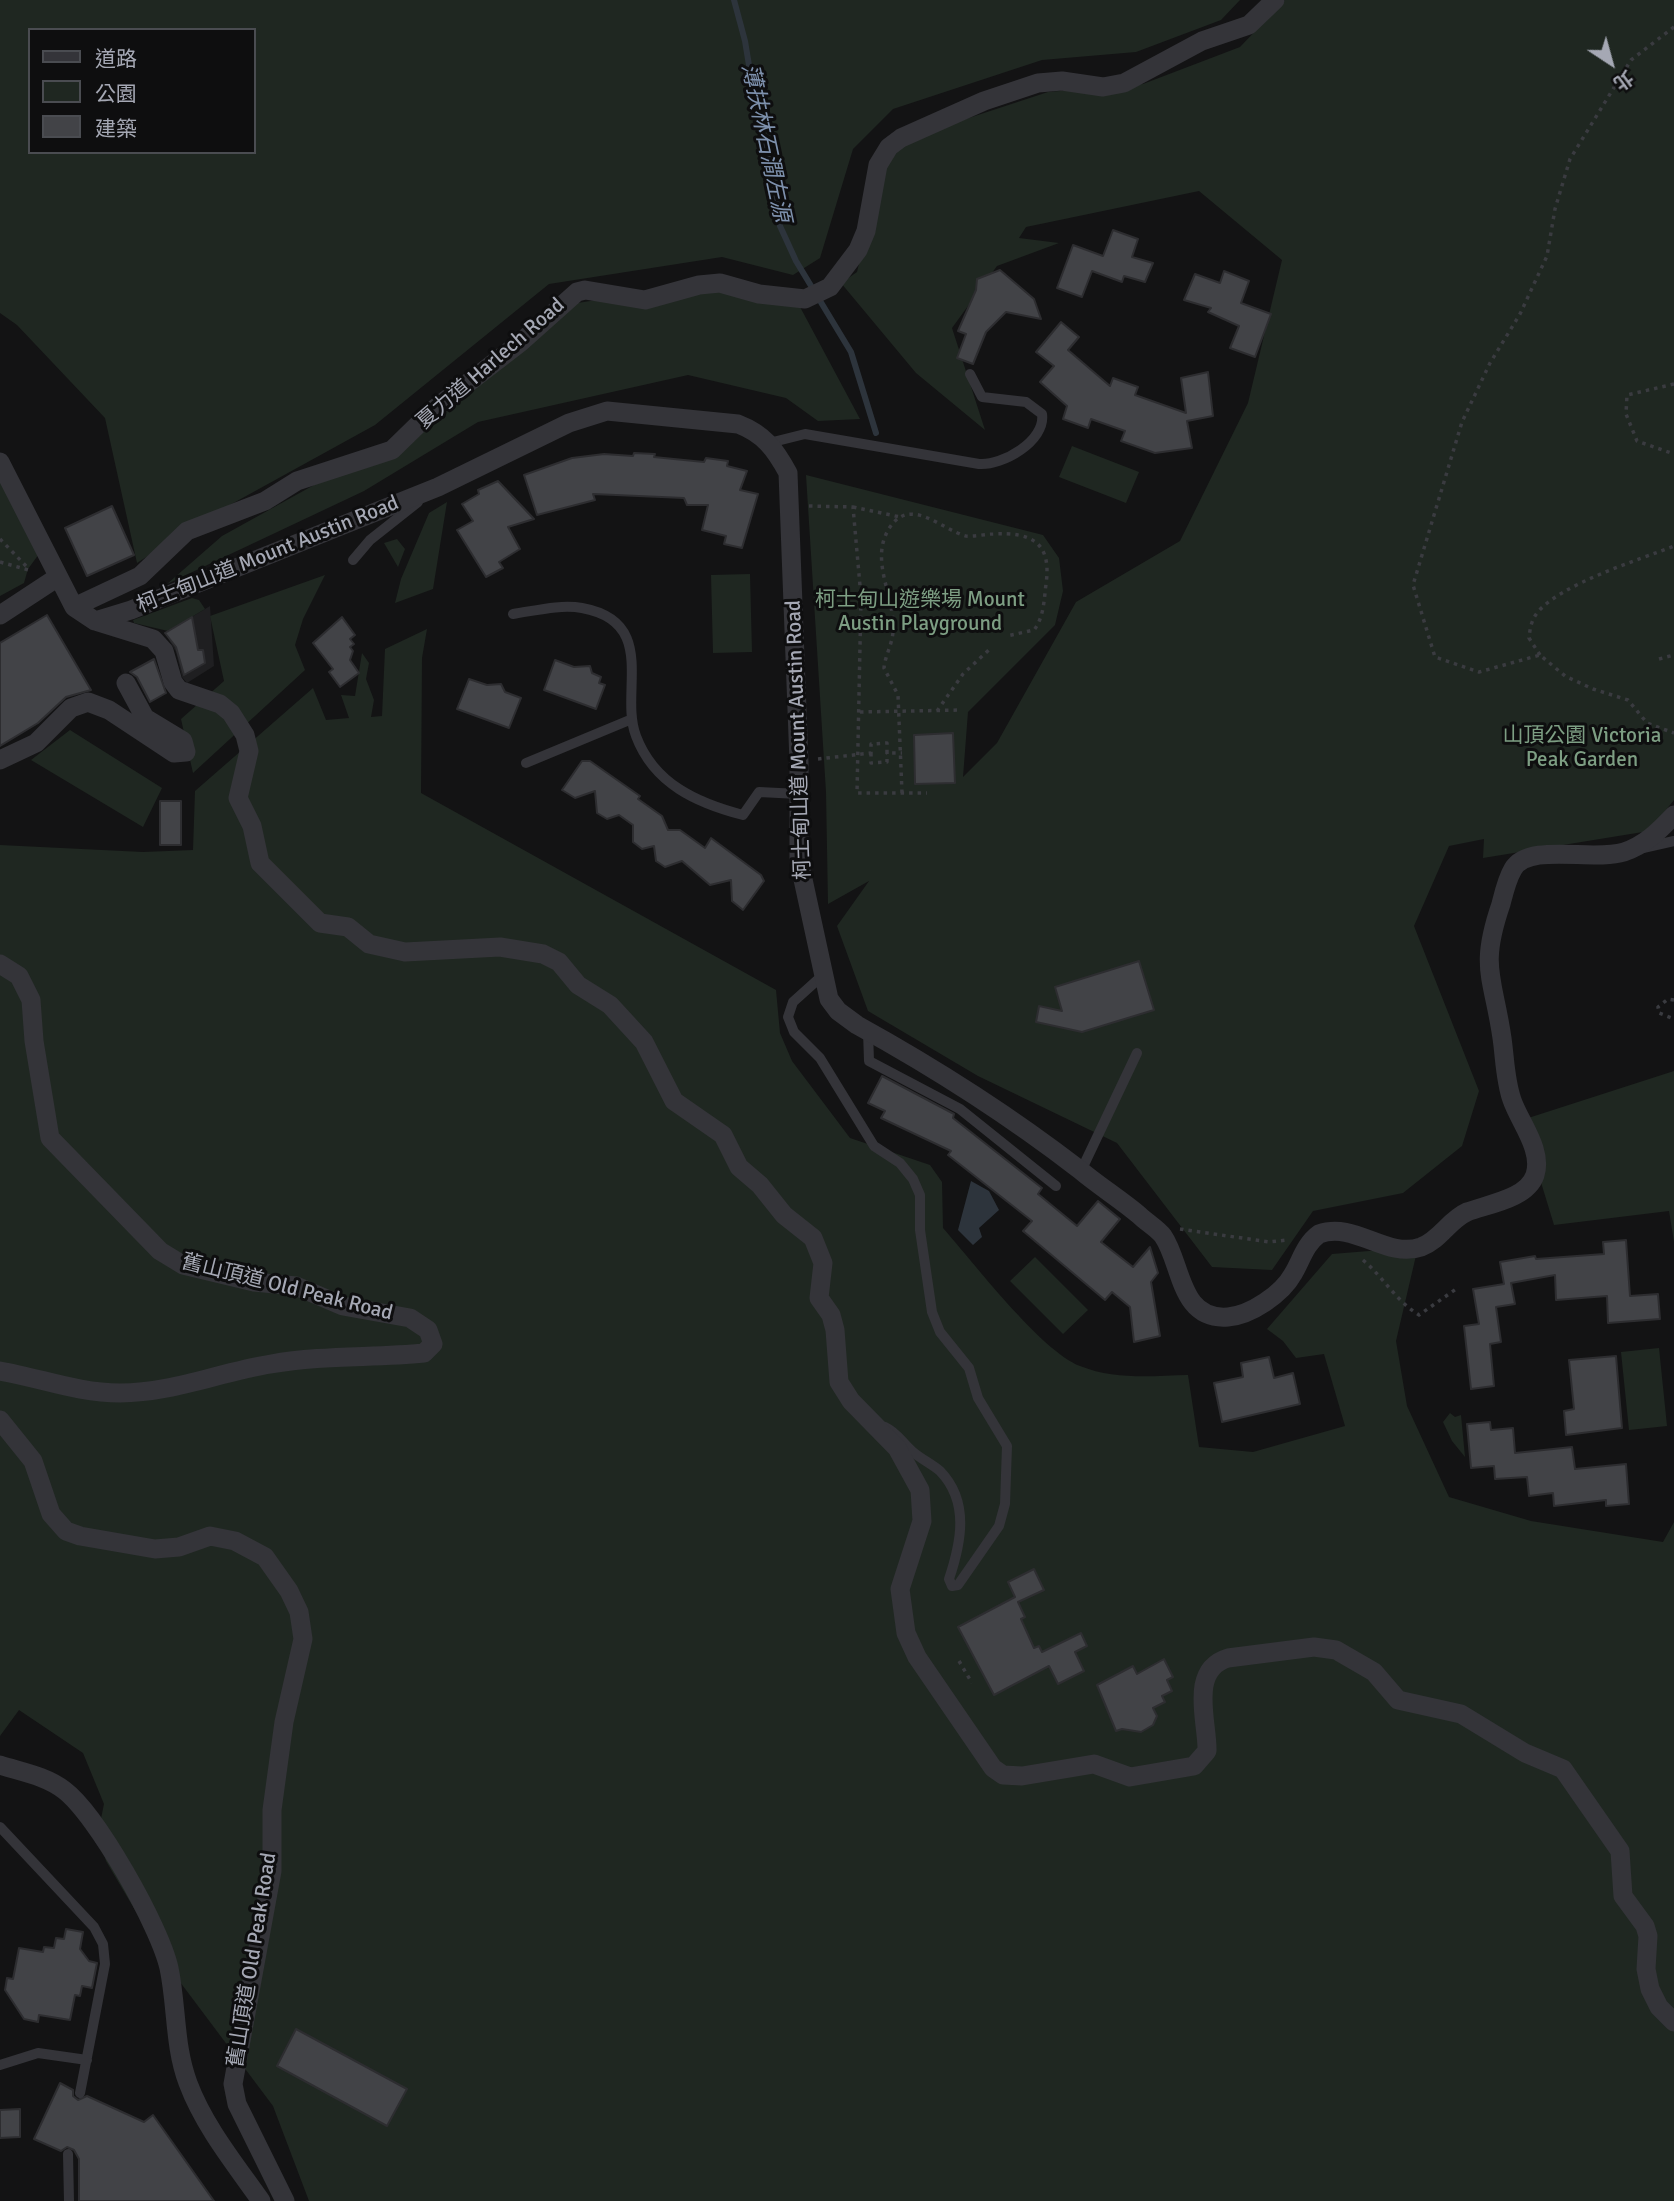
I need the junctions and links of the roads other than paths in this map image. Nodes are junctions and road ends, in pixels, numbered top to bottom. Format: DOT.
graph roads {
  1 [pos="1275,0"];
  2 [pos="970,374"];
  3 [pos="769,443"];
  4 [pos="0,462"];
  5 [pos="438,486"];
  6 [pos="353,560"];
  7 [pos="58,577"];
  8 [pos="74,607"];
  9 [pos="513,614"];
  10 [pos="0,615"];
  11 [pos="95,621"];
  12 [pos="127,683"];
  13 [pos="632,719"];
  14 [pos="0,760"];
  15 [pos="526,763"];
  16 [pos="799,794"];
  17 [pos="1674,815"];
  18 [pos="1674,841"];
  19 [pos="1622,853"];
  20 [pos="0,964"];
  21 [pos="823,975"];
  22 [pos="868,1031"];
  23 [pos="1137,1054"];
  24 [pos="1081,1171"];
  25 [pos="1056,1186"];
  26 [pos="0,1371"];
  27 [pos="0,1420"];
  28 [pos="882,1430"];
  29 [pos="0,1765"];
  30 [pos="0,1827"];
  31 [pos="1674,2022"];
  32 [pos="87,2060"];
  33 [pos="0,2066"];
  34 [pos="80,2093"];
  35 [pos="68,2154"];
  36 [pos="69,2201"];
  37 [pos="261,2201"];
  38 [pos="285,2201"];
  1 -- 8 [label="street, 夏力道 Harlech Road"];
  2 -- 3 [label="lane"];
  3 -- 5 [label="street, 柯士甸山道 Mount Austin Road"];
  3 -- 16 [label="street, 柯士甸山道 Mount Austin Road"];
  4 -- 7 [label="street"];
  5 -- 6 [label="lane"];
  5 -- 11 [label="street, 柯士甸山道 Mount Austin Road"];
  7 -- 8 [label="street"];
  7 -- 10 [label="street"];
  8 -- 11 [label="street"];
  9 -- 13 [label="lane"];
  11 -- 28 [label="street"];
  12 -- 14 [label="street"];
  13 -- 15 [label="lane"];
  13 -- 16 [label="lane"];
  16 -- 21 [label="street, 柯士甸山道 Mount Austin Road"];
  17 -- 19 [label="street, 柯士甸山道 Mount Austin Road"];
  18 -- 19 [label="lane"];
  19 -- 24 [label="street, 柯士甸山道 Mount Austin Road"];
  20 -- 26 [label="street, 舊山頂道 Old Peak Road"];
  21 -- 22 [label="street, 柯士甸山道 Mount Austin Road"];
  21 -- 28 [label="lane"];
  22 -- 24 [label="street, 柯士甸山道 Mount Austin Road"];
  22 -- 25 [label="lane"];
  23 -- 24 [label="lane"];
  27 -- 38 [label="street, 舊山頂道 Old Peak Road"];
  28 -- 31 [label="street"];
  29 -- 37 [label="street"];
  30 -- 32 [label="lane"];
  32 -- 33 [label="lane"];
  32 -- 34 [label="lane"];
  35 -- 36 [label="lane"];
}
